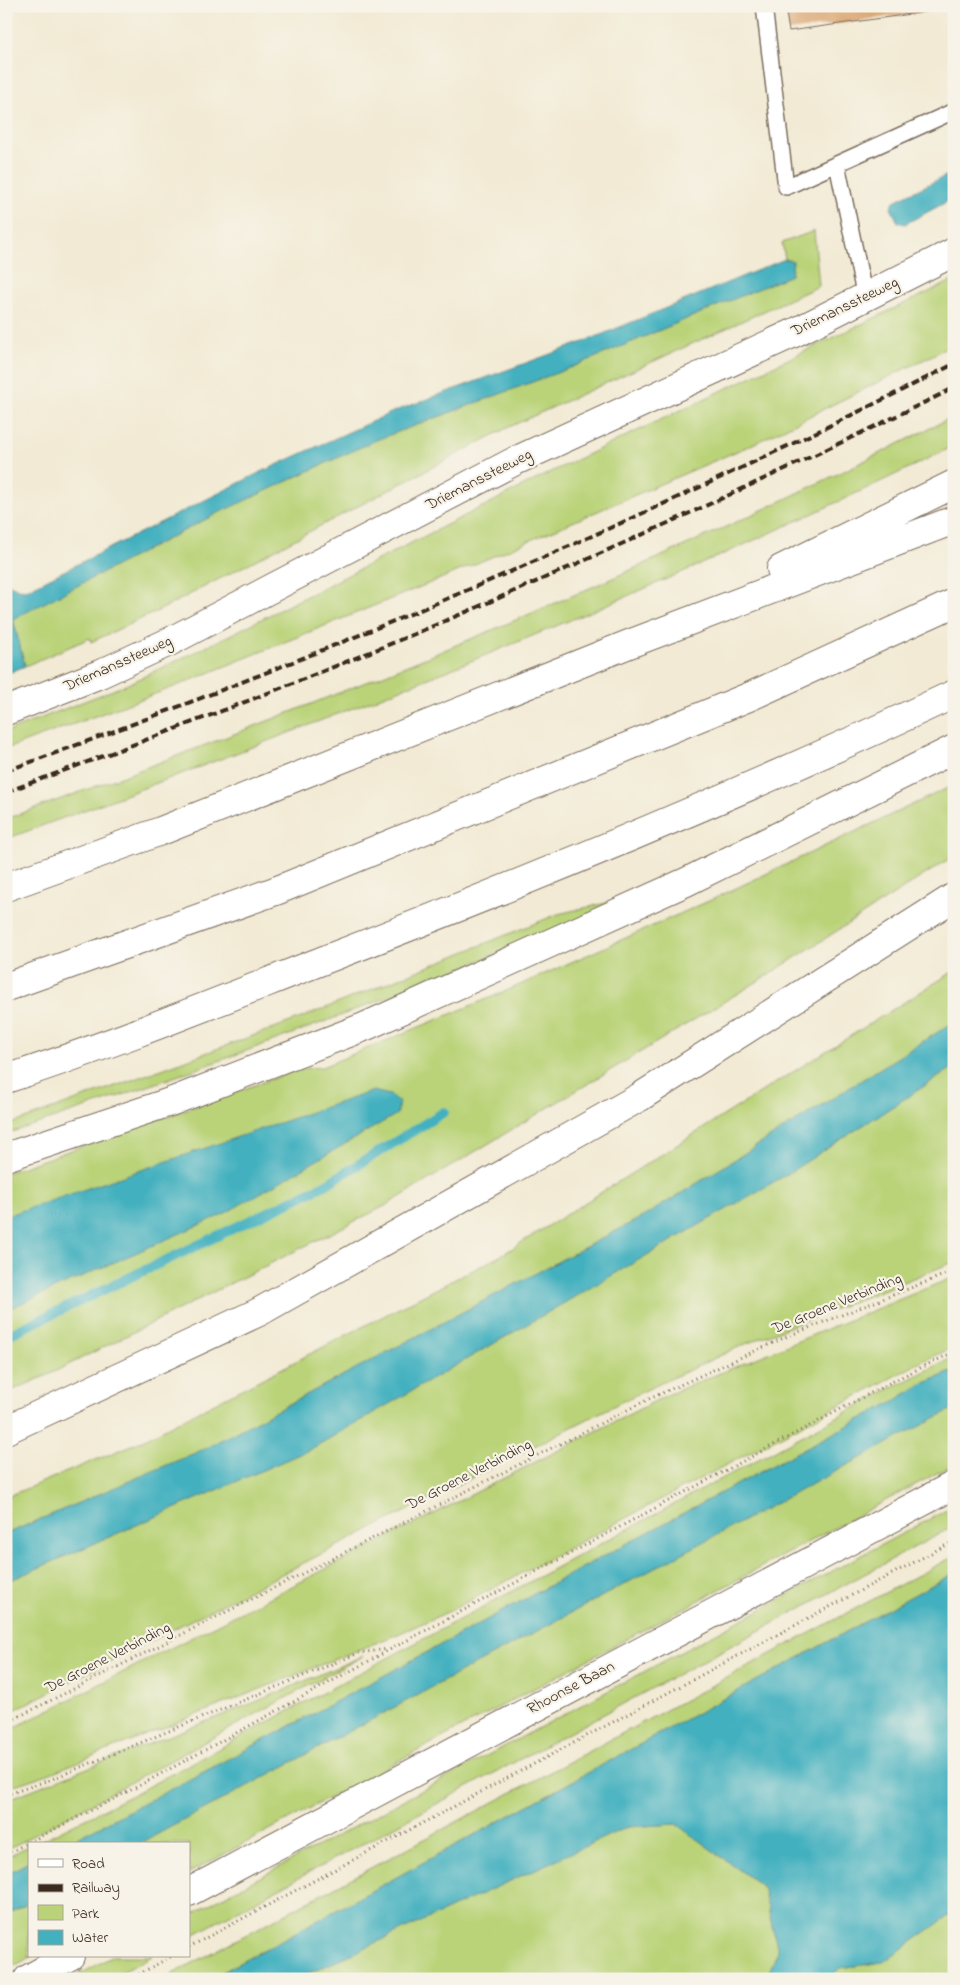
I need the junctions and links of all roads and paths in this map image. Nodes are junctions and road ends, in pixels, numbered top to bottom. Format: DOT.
graph roads {
  1 [pos="764,6"];
  2 [pos="954,111"];
  3 [pos="837,164"];
  4 [pos="954,252"];
  5 [pos="865,298"];
  6 [pos="954,484"];
  7 [pos="954,520"];
  8 [pos="954,603"];
  9 [pos="629,644"];
  10 [pos="954,694"];
  11 [pos="6,711"];
  12 [pos="954,749"];
  13 [pos="6,887"];
  14 [pos="954,897"];
  15 [pos="6,987"];
  16 [pos="6,1079"];
  17 [pos="6,1158"];
  18 [pos="954,1271"];
  19 [pos="954,1352"];
  20 [pos="6,1430"];
  21 [pos="954,1485"];
  22 [pos="954,1541"];
  23 [pos="391,1649"];
  24 [pos="6,1723"];
  25 [pos="6,1795"];
  26 [pos="29,1842"];
  27 [pos="28,1843"];
  28 [pos="6,1854"];
  29 [pos="190,1891"];
  30 [pos="190,1946"];
  31 [pos="66,1958"];
  32 [pos="168,1958"];
  33 [pos="954,1970"];
  34 [pos="28,1979"];
  35 [pos="130,1979"];
  36 [pos="946,1979"];
  1 -- 3 [label="lane"];
  2 -- 3 [label="lane"];
  3 -- 5 [label="lane"];
  4 -- 5 [label="main road, Driemanssteeweg"];
  5 -- 11 [label="main road, Driemanssteeweg"];
  6 -- 9 [label="main road"];
  7 -- 9 [label="main road"];
  8 -- 15 [label="main road"];
  9 -- 13 [label="main road"];
  10 -- 16 [label="main road"];
  12 -- 17 [label="main road"];
  14 -- 20 [label="main road"];
  18 -- 24 [label="path, De Groene Verbinding"];
  19 -- 23 [label="path"];
  21 -- 29 [label="main road, Rhoonse Baan"];
  22 -- 30 [label="path"];
  23 -- 25 [label="path"];
  23 -- 26 [label="path"];
  27 -- 28 [label="path"];
  31 -- 34 [label="main road"];
  32 -- 35 [label="path"];
  33 -- 36 [label="path"];
}
